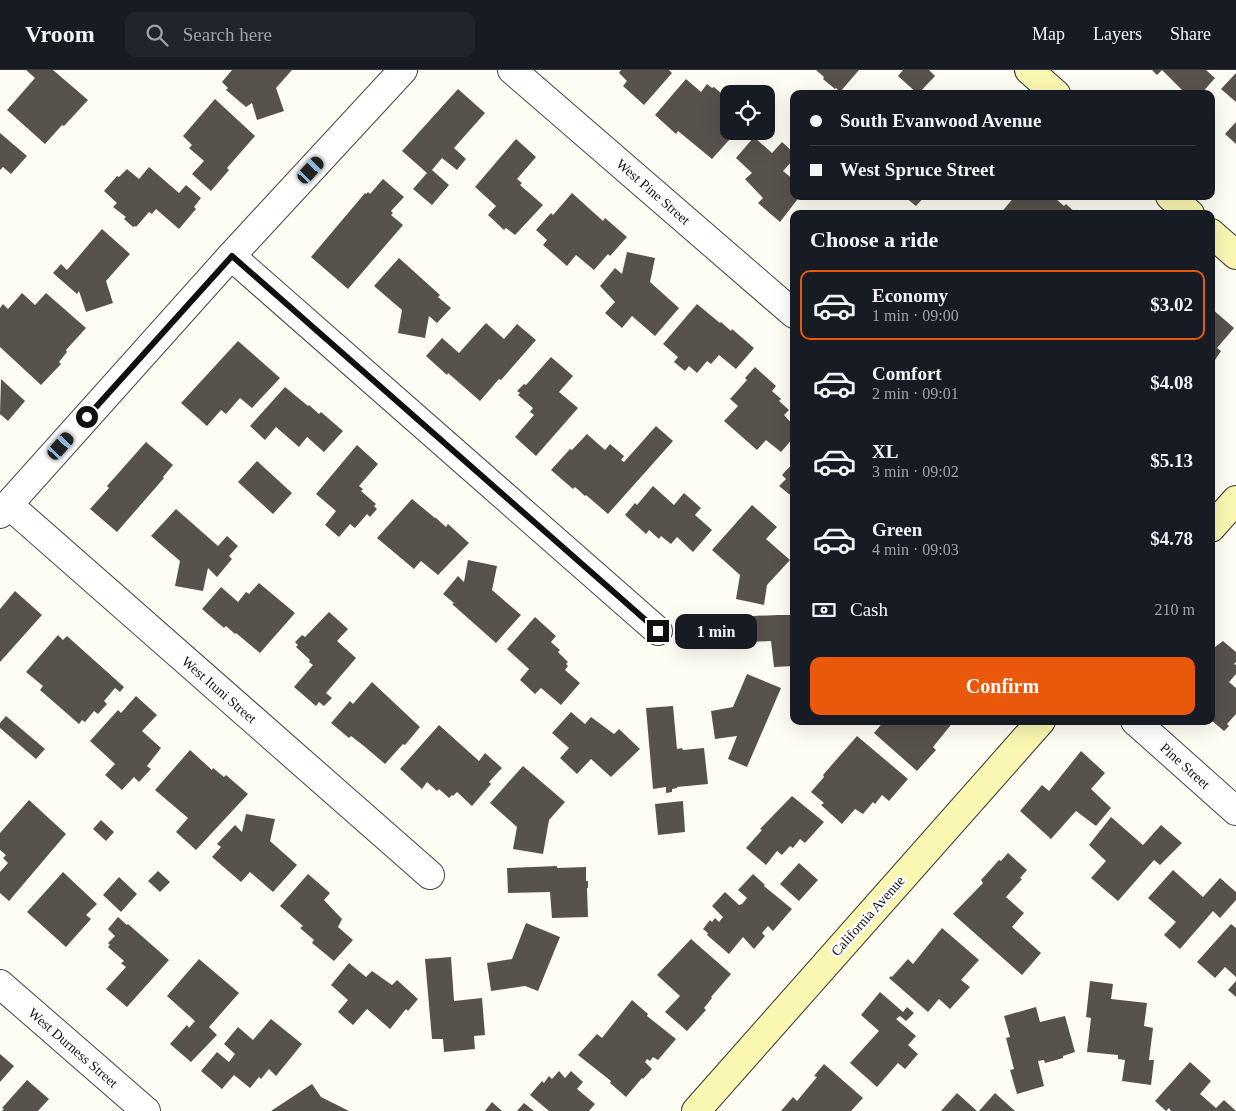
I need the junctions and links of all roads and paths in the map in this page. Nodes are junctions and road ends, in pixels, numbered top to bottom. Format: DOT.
graph roads {
  1 [pos="403,70"];
  2 [pos="512,70"];
  3 [pos="1029,70"];
  4 [pos="1052,90"];
  5 [pos="1174,200"];
  6 [pos="1186,210"];
  7 [pos="1215,237"];
  8 [pos="1236,255"];
  9 [pos="232,256"];
  10 [pos="790,311"];
  11 [pos="1236,500"];
  12 [pos="4,510"];
  13 [pos="1215,524"];
  14 [pos="658,631"];
  15 [pos="1037,725"];
  16 [pos="1139,725"];
  17 [pos="1236,811"];
  18 [pos="430,875"];
  19 [pos="0,984"];
  20 [pos="146,1111"];
  21 [pos="696,1111"];
  1 -- 9 [label="street"];
  2 -- 10 [label="street, West Pine Street"];
  3 -- 4 [label="street"];
  5 -- 6 [label="street"];
  7 -- 8 [label="street"];
  9 -- 12 [label="street"];
  9 -- 14 [label="street"];
  11 -- 13 [label="street"];
  12 -- 18 [label="street, West Ituni Street"];
  15 -- 21 [label="street, California Avenue"];
  16 -- 17 [label="street, Pine Street"];
  19 -- 20 [label="street, West Durness Street"];
}
